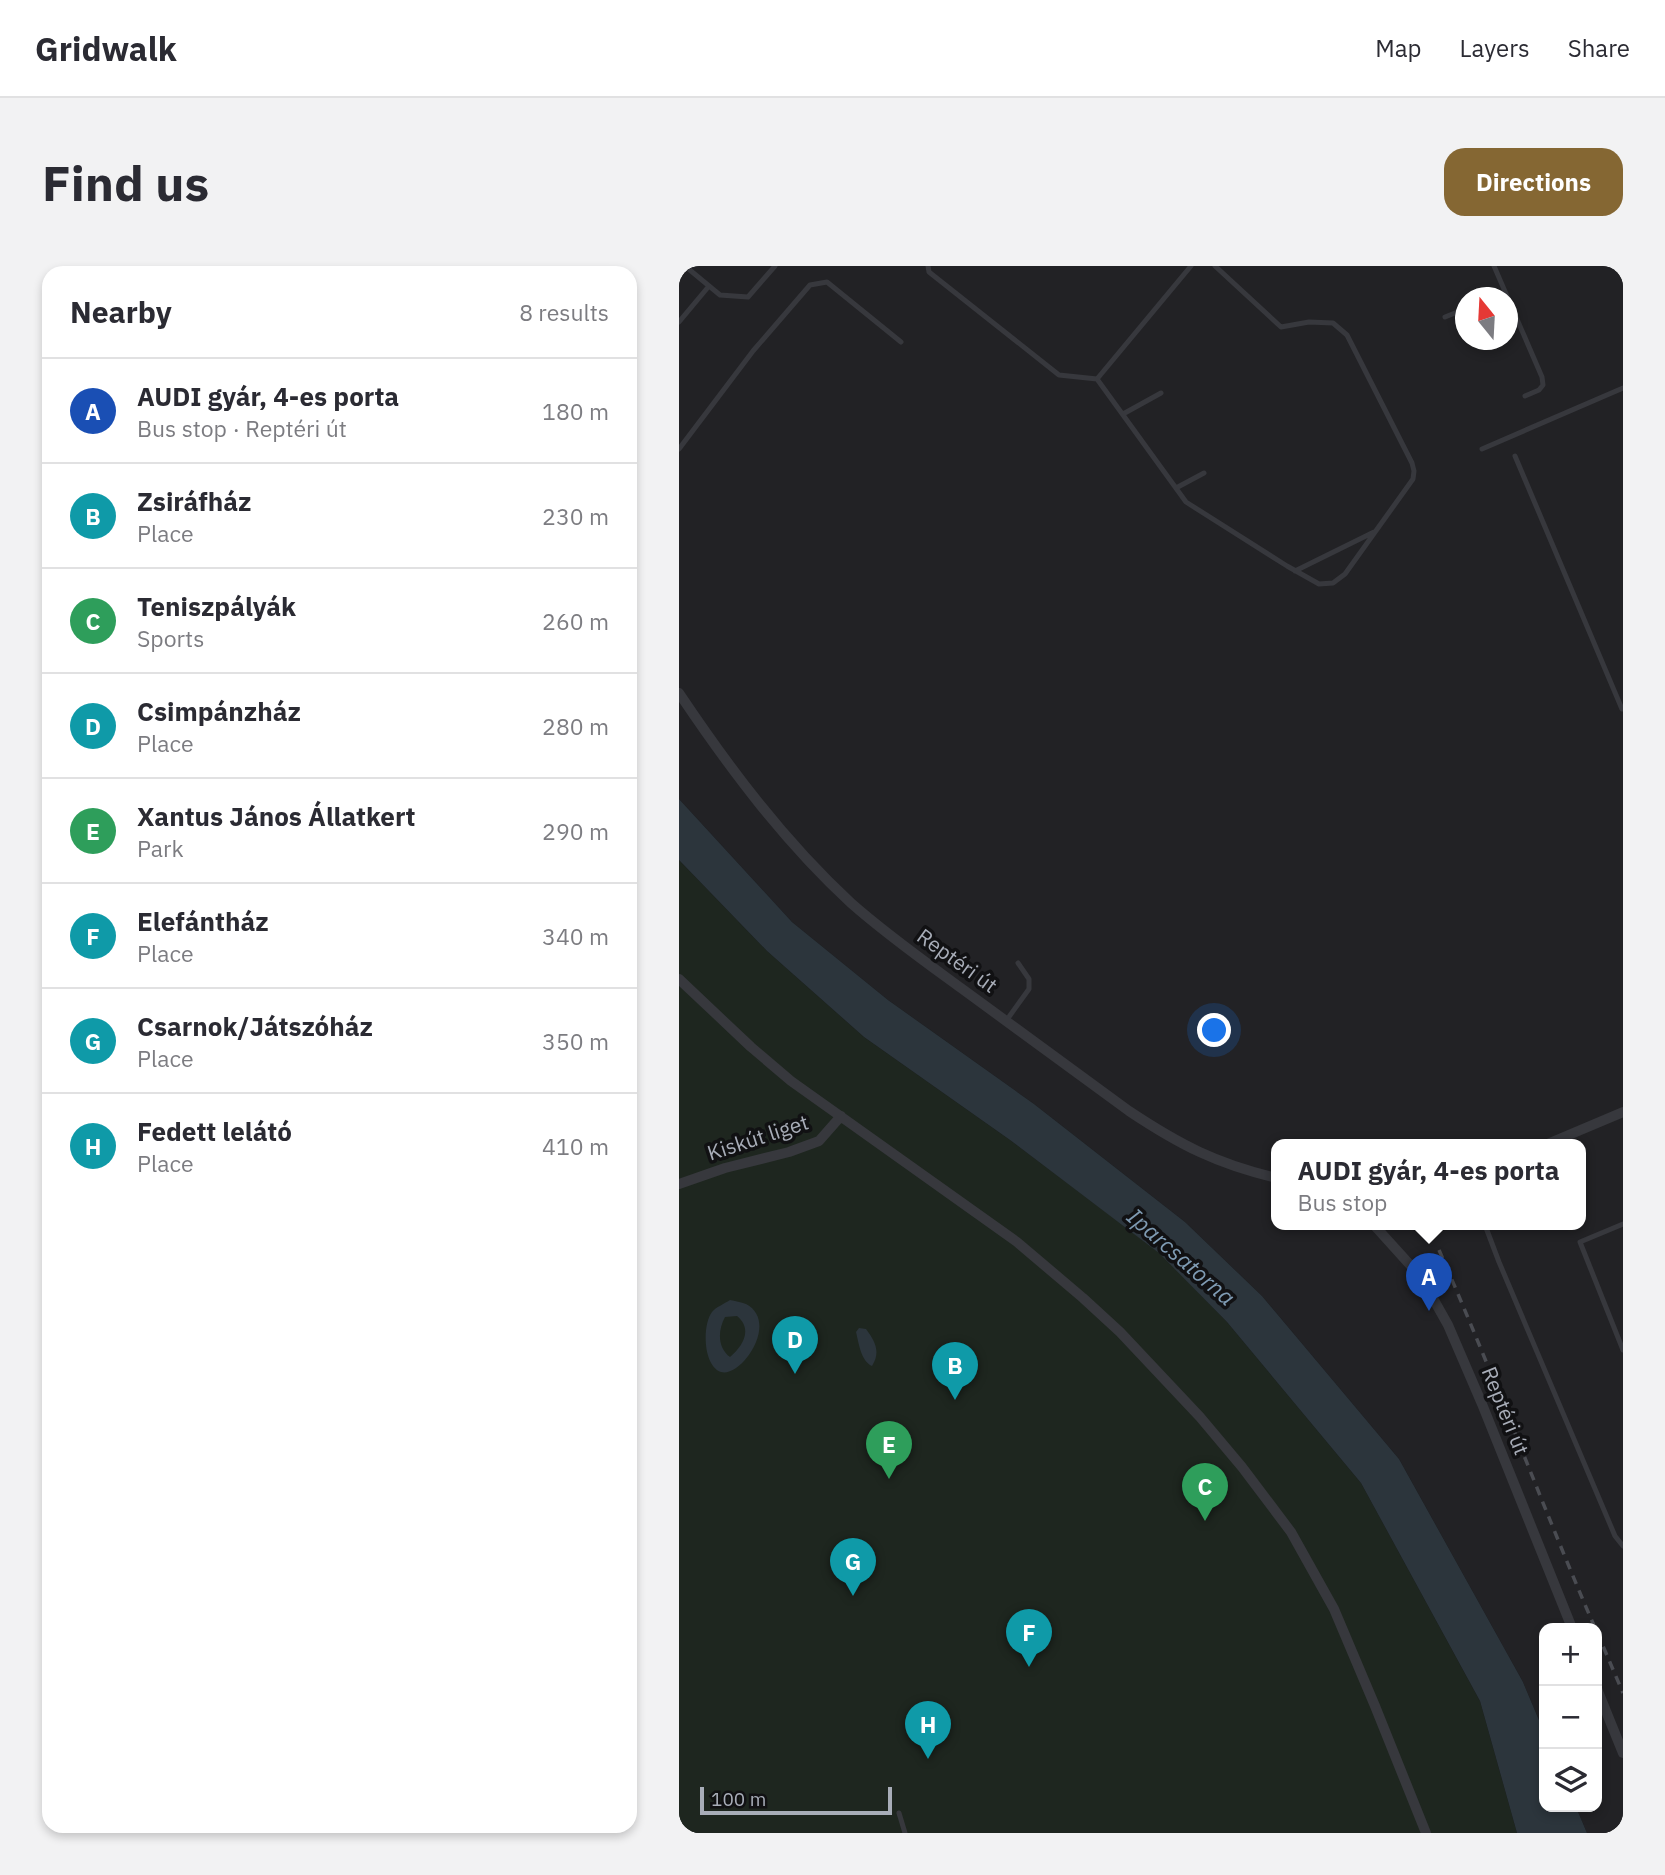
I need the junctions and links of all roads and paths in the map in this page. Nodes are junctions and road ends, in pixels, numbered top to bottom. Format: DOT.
graph roads {
  1 [pos="685,266"];
  2 [pos="775,266"];
  3 [pos="928,266"];
  4 [pos="1191,266"];
  5 [pos="1215,266"];
  6 [pos="1494,266"];
  7 [pos="709,286"];
  8 [pos="1504,287"];
  9 [pos="1455,313"];
  10 [pos="1445,317"];
  11 [pos="679,322"];
  12 [pos="1518,322"];
  13 [pos="901,342"];
  14 [pos="1097,379"];
  15 [pos="1623,388"];
  16 [pos="1161,393"];
  17 [pos="1525,396"];
  18 [pos="1123,414"];
  19 [pos="681,444"];
  20 [pos="1482,449"];
  21 [pos="1515,456"];
  22 [pos="1204,473"];
  23 [pos="1176,488"];
  24 [pos="1376,531"];
  25 [pos="1295,571"];
  26 [pos="679,694"];
  27 [pos="1623,709"];
  28 [pos="1019,963"];
  29 [pos="679,979"];
  30 [pos="1006,1021"];
  31 [pos="1623,1112"];
  32 [pos="841,1116"];
  33 [pos="1559,1139"];
  34 [pos="1271,1177"];
  35 [pos="679,1184"];
  36 [pos="1623,1224"];
  37 [pos="1378,1230"];
  38 [pos="1487,1230"];
  39 [pos="1623,1350"];
  40 [pos="1623,1546"];
  41 [pos="1570,1623"];
  42 [pos="1602,1701"];
  43 [pos="1623,1753"];
  44 [pos="899,1814"];
  45 [pos="905,1833"];
  46 [pos="1426,1833"];
  1 -- 7 [label="lane"];
  2 -- 7 [label="lane"];
  3 -- 14 [label="lane"];
  4 -- 14 [label="lane"];
  5 -- 24 [label="lane"];
  6 -- 8 [label="lane"];
  7 -- 11 [label="lane"];
  9 -- 10 [label="lane"];
  12 -- 17 [label="lane"];
  13 -- 19 [label="lane"];
  14 -- 18 [label="lane"];
  15 -- 20 [label="lane"];
  16 -- 18 [label="lane"];
  18 -- 23 [label="lane"];
  21 -- 27 [label="lane"];
  22 -- 23 [label="lane"];
  23 -- 25 [label="lane"];
  24 -- 25 [label="lane"];
  24 -- 25 [label="lane"];
  26 -- 30 [label="street, Reptéri út"];
  28 -- 30 [label="lane"];
  29 -- 32 [label="street"];
  30 -- 34 [label="street, Reptéri út"];
  31 -- 33 [label="street"];
  32 -- 35 [label="street, Kiskút liget"];
  32 -- 46 [label="street"];
  36 -- 39 [label="lane"];
  37 -- 41 [label="street, Reptéri út"];
  38 -- 40 [label="lane"];
  42 -- 43 [label="street"];
  44 -- 45 [label="lane"];
}
